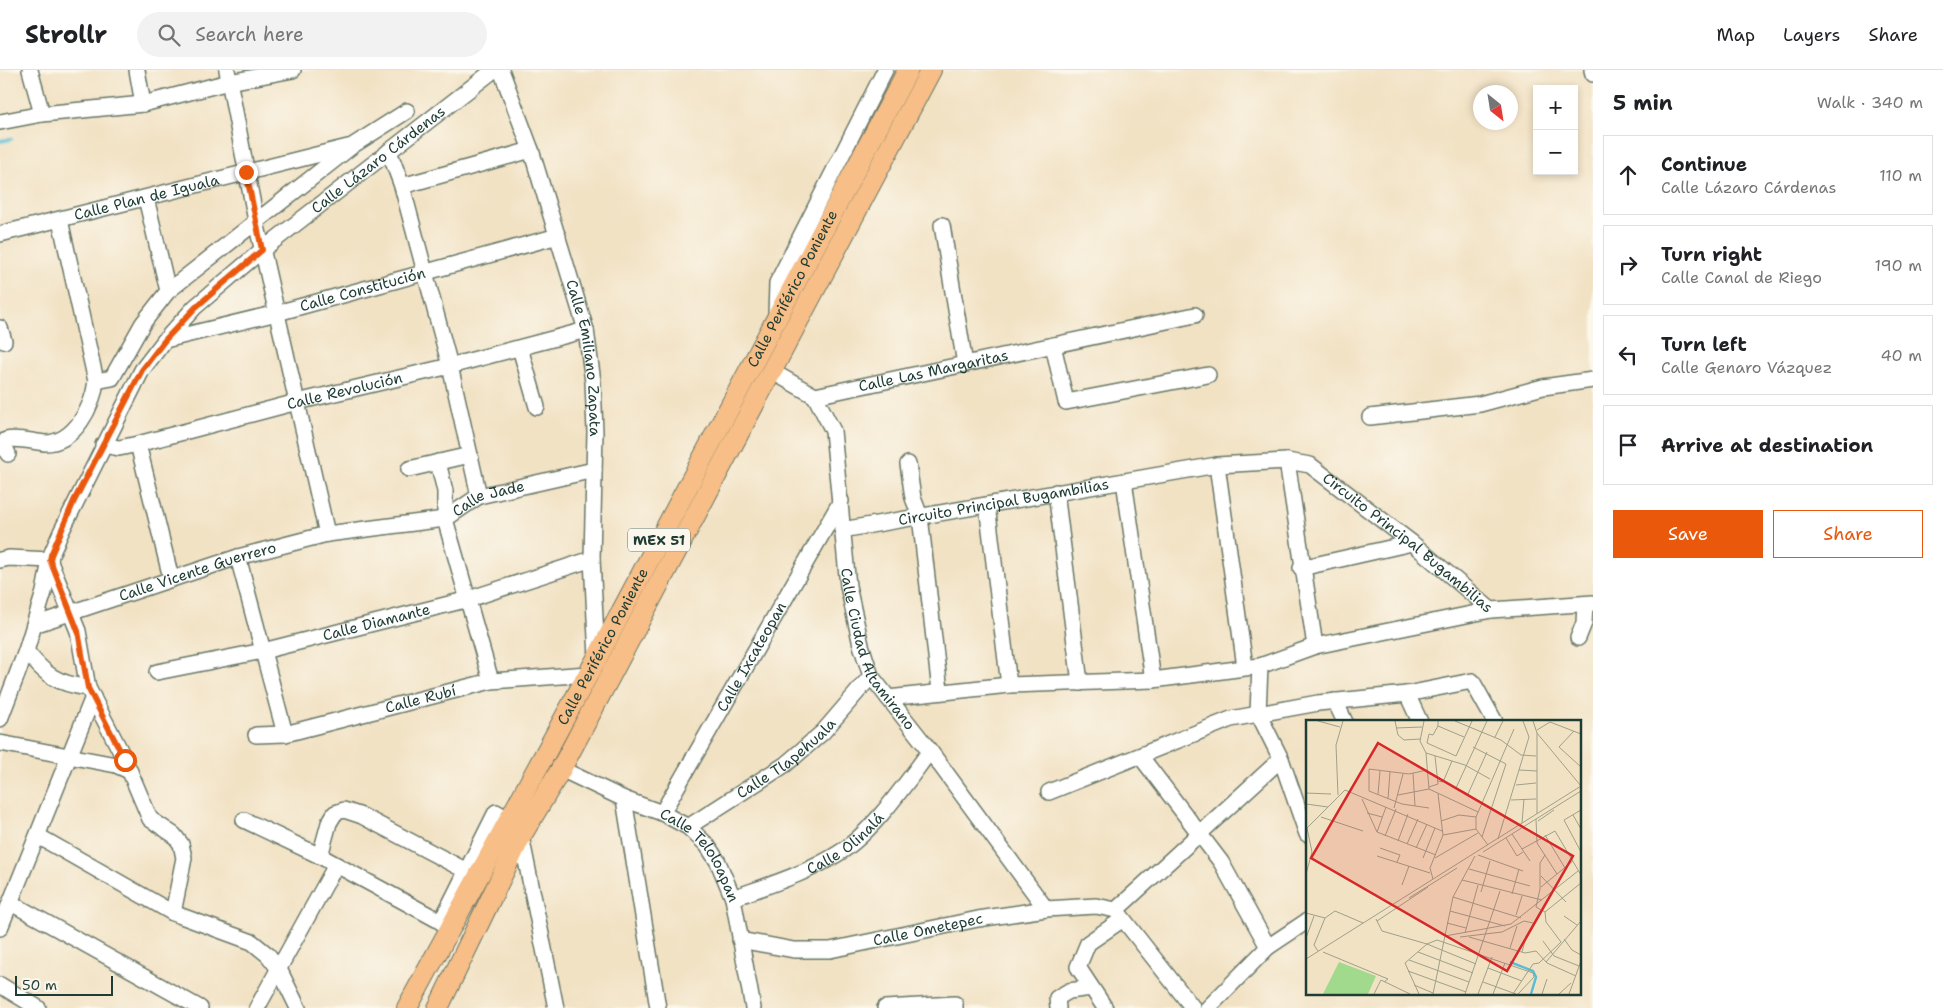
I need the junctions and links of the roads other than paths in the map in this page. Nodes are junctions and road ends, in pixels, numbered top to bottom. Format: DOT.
graph roads {
  1 [pos="30,70"];
  2 [pos="137,70"];
  3 [pos="294,70"];
  4 [pos="494,70"];
  5 [pos="501,70"];
  6 [pos="885,70"];
  7 [pos="908,70"];
  8 [pos="931,70"];
  9 [pos="228,76"];
  10 [pos="143,104"];
  11 [pos="407,111"];
  12 [pos="42,114"];
  13 [pos="0,122"];
  14 [pos="352,146"];
  15 [pos="531,150"];
  16 [pos="389,151"];
  17 [pos="246,172"];
  18 [pos="402,186"];
  19 [pos="146,198"];
  20 [pos="60,220"];
  21 [pos="256,222"];
  22 [pos="942,224"];
  23 [pos="0,234"];
  24 [pos="558,236"];
  25 [pos="262,250"];
  26 [pos="424,273"];
  27 [pos="168,291"];
  28 [pos="276,313"];
  29 [pos="1195,314"];
  30 [pos="776,316"];
  31 [pos="586,330"];
  32 [pos="165,340"];
  33 [pos="1053,345"];
  34 [pos="520,348"];
  35 [pos="965,364"];
  36 [pos="450,366"];
  37 [pos="773,372"];
  38 [pos="1208,375"];
  39 [pos="1593,380"];
  40 [pos="96,381"];
  41 [pos="815,396"];
  42 [pos="297,402"];
  43 [pos="537,408"];
  44 [pos="1370,417"];
  45 [pos="138,444"];
  46 [pos="103,445"];
  47 [pos="8,454"];
  48 [pos="470,455"];
  49 [pos="1287,461"];
  50 [pos="438,462"];
  51 [pos="908,464"];
  52 [pos="1217,465"];
  53 [pos="409,469"];
  54 [pos="594,470"];
  55 [pos="1124,481"];
  56 [pos="1056,492"];
  57 [pos="479,496"];
  58 [pos="841,501"];
  59 [pos="987,505"];
  60 [pos="920,516"];
  61 [pos="445,519"];
  62 [pos="842,530"];
  63 [pos="327,534"];
  64 [pos="1412,543"];
  65 [pos="238,557"];
  66 [pos="592,559"];
  67 [pos="0,560"];
  68 [pos="50,560"];
  69 [pos="1302,568"];
  70 [pos="171,578"];
  71 [pos="469,599"];
  72 [pos="1589,603"];
  73 [pos="1491,610"];
  74 [pos="72,614"];
  75 [pos="34,624"];
  76 [pos="1578,638"];
  77 [pos="1315,646"];
  78 [pos="26,650"];
  79 [pos="263,651"];
  80 [pos="592,666"];
  81 [pos="1252,667"];
  82 [pos="157,672"];
  83 [pos="871,676"];
  84 [pos="1153,680"];
  85 [pos="491,681"];
  86 [pos="1080,683"];
  87 [pos="1009,685"];
  88 [pos="940,691"];
  89 [pos="90,693"];
  90 [pos="1407,694"];
  91 [pos="888,698"];
  92 [pos="1334,700"];
  93 [pos="1258,713"];
  94 [pos="0,720"];
  95 [pos="1344,720"];
  96 [pos="1419,720"];
  97 [pos="1494,720"];
  98 [pos="285,734"];
  99 [pos="256,735"];
  100 [pos="0,743"];
  101 [pos="930,751"];
  102 [pos="68,756"];
  103 [pos="1141,757"];
  104 [pos="1281,759"];
  105 [pos="561,769"];
  106 [pos="127,770"];
  107 [pos="1049,792"];
  108 [pos="624,799"];
  109 [pos="662,814"];
  110 [pos="508,819"];
  111 [pos="244,820"];
  112 [pos="688,827"];
  113 [pos="1306,831"];
  114 [pos="1200,834"];
  115 [pos="38,836"];
  116 [pos="521,836"];
  117 [pos="320,856"];
  118 [pos="336,865"];
  119 [pos="472,874"];
  120 [pos="734,898"];
  121 [pos="11,902"];
  122 [pos="1046,909"];
  123 [pos="173,913"];
  124 [pos="1120,915"];
  125 [pos="1306,922"];
  126 [pos="445,925"];
  127 [pos="0,928"];
  128 [pos="740,940"];
  129 [pos="1268,947"];
  130 [pos="279,968"];
  131 [pos="0,985"];
  132 [pos="1091,988"];
  133 [pos="1058,1003"];
  134 [pos="955,1006"];
  135 [pos="38,1008"];
  136 [pos="200,1008"];
  137 [pos="257,1008"];
  138 [pos="298,1008"];
  139 [pos="407,1008"];
  140 [pos="438,1008"];
  141 [pos="556,1008"];
  142 [pos="658,1008"];
  143 [pos="754,1008"];
  144 [pos="885,1008"];
  145 [pos="1105,1008"];
  146 [pos="1193,1008"];
  147 [pos="1208,1008"];
  1 -- 12 [label="street"];
  2 -- 10 [label="street"];
  3 -- 9 [label="street"];
  4 -- 16 [label="street, Calle Lázaro Cárdenas"];
  5 -- 15 [label="street, Calle Emiliano Zapata"];
  6 -- 30 [label="street"];
  7 -- 30 [label="main road, Calle Periférico Poniente / MEX 51"];
  8 -- 37 [label="main road, Calle Periférico Poniente / MEX 51"];
  9 -- 10 [label="street"];
  9 -- 17 [label="street"];
  10 -- 12 [label="street"];
  11 -- 14 [label="street"];
  12 -- 13 [label="street"];
  14 -- 17 [label="street, Calle Plan de Iguala"];
  14 -- 21 [label="street"];
  15 -- 18 [label="street"];
  15 -- 24 [label="street, Calle Emiliano Zapata"];
  16 -- 18 [label="street"];
  16 -- 25 [label="street, Calle Lázaro Cárdenas"];
  17 -- 19 [label="street, Calle Plan de Iguala"];
  17 -- 21 [label="street"];
  18 -- 26 [label="street"];
  19 -- 20 [label="street, Calle Plan de Iguala"];
  19 -- 27 [label="street"];
  20 -- 23 [label="street, Calle Plan de Iguala"];
  20 -- 40 [label="street"];
  21 -- 25 [label="street"];
  21 -- 27 [label="street"];
  22 -- 35 [label="street"];
  24 -- 26 [label="street, Calle Constitución"];
  24 -- 31 [label="street, Calle Emiliano Zapata"];
  25 -- 28 [label="street"];
  25 -- 32 [label="street, Calle Lázaro Cárdenas"];
  26 -- 28 [label="street, Calle Constitución"];
  26 -- 36 [label="street"];
  27 -- 40 [label="street"];
  28 -- 32 [label="street, Calle Constitución"];
  28 -- 42 [label="street"];
  29 -- 33 [label="street, Calle Las Margaritas"];
  30 -- 80 [label="main road, Calle Periférico Poniente / MEX 51"];
  31 -- 34 [label="street, Calle Revolución"];
  31 -- 54 [label="street, Calle Emiliano Zapata"];
  32 -- 46 [label="street, Calle Lázaro Cárdenas"];
  33 -- 35 [label="street, Calle Las Margaritas"];
  33 -- 38 [label="street"];
  34 -- 36 [label="street, Calle Revolución"];
  34 -- 43 [label="street"];
  35 -- 41 [label="street, Calle Las Margaritas"];
  36 -- 42 [label="street, Calle Revolución"];
  36 -- 48 [label="street"];
  37 -- 41 [label="street"];
  37 -- 105 [label="main road, Calle Periférico Poniente / MEX 51"];
  39 -- 44 [label="street"];
  40 -- 47 [label="street"];
  41 -- 58 [label="street, Calle Ciudad Altamirano"];
  42 -- 45 [label="street, Calle Revolución"];
  42 -- 63 [label="street"];
  45 -- 46 [label="street, Calle Revolución"];
  45 -- 70 [label="street"];
  46 -- 68 [label="street, Calle Lázaro Cárdenas"];
  48 -- 50 [label="street"];
  48 -- 57 [label="street"];
  49 -- 52 [label="street, Circuito Principal Bugambilias"];
  49 -- 64 [label="street, Circuito Principal Bugambilias"];
  49 -- 69 [label="street"];
  50 -- 53 [label="street"];
  50 -- 61 [label="street"];
  51 -- 60 [label="street"];
  52 -- 55 [label="street, Circuito Principal Bugambilias"];
  52 -- 81 [label="street"];
  54 -- 57 [label="street, Calle Jade"];
  54 -- 66 [label="street, Calle Emiliano Zapata"];
  55 -- 56 [label="street, Circuito Principal Bugambilias"];
  55 -- 84 [label="street"];
  56 -- 59 [label="street, Circuito Principal Bugambilias"];
  56 -- 86 [label="street"];
  57 -- 61 [label="street, Calle Jade"];
  58 -- 62 [label="street, Calle Ciudad Altamirano"];
  58 -- 109 [label="street, Calle Ixcateopan"];
  59 -- 60 [label="street, Circuito Principal Bugambilias"];
  59 -- 87 [label="street"];
  60 -- 62 [label="street, Circuito Principal Bugambilias"];
  60 -- 88 [label="street"];
  61 -- 63 [label="street, Calle Jade"];
  61 -- 71 [label="street"];
  62 -- 83 [label="street, Calle Ciudad Altamirano"];
  63 -- 65 [label="street, Calle Vicente Guerrero"];
  64 -- 69 [label="street"];
  64 -- 73 [label="street, Circuito Principal Bugambilias"];
  65 -- 70 [label="street, Calle Vicente Guerrero"];
  65 -- 79 [label="street"];
  66 -- 71 [label="street, Calle Diamante"];
  66 -- 80 [label="street, Calle Emiliano Zapata"];
  67 -- 68 [label="street"];
  68 -- 74 [label="street"];
  68 -- 75 [label="street, Calle Lázaro Cárdenas"];
  69 -- 77 [label="street"];
  70 -- 74 [label="street, Calle Vicente Guerrero"];
  71 -- 79 [label="street, Calle Diamante"];
  71 -- 85 [label="street"];
  72 -- 73 [label="street"];
  72 -- 76 [label="street"];
  73 -- 77 [label="street, Circuito Principal Bugambilias"];
  74 -- 75 [label="street, Calle Vicente Guerrero"];
  74 -- 89 [label="street"];
  75 -- 78 [label="street, Calle Lázaro Cárdenas"];
  77 -- 81 [label="street, Circuito Principal Bugambilias"];
  78 -- 89 [label="street"];
  78 -- 94 [label="street, Calle Lázaro Cárdenas"];
  79 -- 82 [label="street, Calle Diamante"];
  79 -- 98 [label="street"];
  80 -- 85 [label="street, Calle Rubí"];
  80 -- 110 [label="main road, Calle Periférico Poniente / MEX 51"];
  81 -- 84 [label="street, Circuito Principal Bugambilias"];
  81 -- 93 [label="street"];
  83 -- 91 [label="street, Calle Ciudad Altamirano"];
  83 -- 112 [label="street, Calle Tlapehuala"];
  84 -- 86 [label="street, Circuito Principal Bugambilias"];
  85 -- 98 [label="street, Calle Rubí"];
  86 -- 87 [label="street, Circuito Principal Bugambilias"];
  87 -- 88 [label="street, Circuito Principal Bugambilias"];
  88 -- 91 [label="street, Circuito Principal Bugambilias"];
  89 -- 102 [label="street"];
  89 -- 106 [label="street"];
  90 -- 92 [label="street"];
  90 -- 96 [label="street"];
  90 -- 97 [label="street"];
  91 -- 101 [label="street, Calle Ciudad Altamirano"];
  92 -- 93 [label="street"];
  92 -- 95 [label="street"];
  93 -- 103 [label="street"];
  93 -- 104 [label="street"];
  98 -- 99 [label="street, Calle Rubí"];
  100 -- 102 [label="street"];
  101 -- 120 [label="street, Calle Olinalá"];
  101 -- 122 [label="street, Calle Ciudad Altamirano"];
  102 -- 106 [label="street"];
  102 -- 115 [label="street"];
  103 -- 107 [label="street"];
  103 -- 114 [label="street"];
  104 -- 113 [label="street"];
  104 -- 114 [label="street"];
  105 -- 108 [label="street, Calle Teloloapan"];
  105 -- 116 [label="main road, Calle Periférico Poniente / MEX 51"];
  106 -- 123 [label="street"];
  108 -- 109 [label="street, Calle Teloloapan"];
  108 -- 142 [label="street"];
  109 -- 112 [label="street, Calle Teloloapan"];
  110 -- 116 [label="street"];
  110 -- 119 [label="main road, Calle Periférico Poniente / MEX 51"];
  111 -- 117 [label="street"];
  112 -- 120 [label="street, Calle Teloloapan"];
  114 -- 124 [label="street"];
  114 -- 129 [label="street"];
  115 -- 121 [label="street"];
  115 -- 123 [label="street"];
  116 -- 140 [label="main road, Calle Periférico Poniente / MEX 51"];
  116 -- 141 [label="street"];
  117 -- 118 [label="street"];
  117 -- 119 [label="street"];
  118 -- 126 [label="street"];
  118 -- 130 [label="street"];
  119 -- 126 [label="main road, Calle Periférico Poniente / MEX 51"];
  120 -- 128 [label="street, Calle Teloloapan"];
  121 -- 127 [label="street"];
  121 -- 136 [label="street"];
  122 -- 124 [label="street, Calle Ometepec"];
  122 -- 128 [label="street, Calle Ometepec"];
  123 -- 130 [label="street"];
  124 -- 132 [label="street"];
  124 -- 146 [label="street"];
  125 -- 129 [label="street"];
  126 -- 139 [label="main road, Calle Periférico Poniente / MEX 51"];
  128 -- 143 [label="street, Calle Teloloapan"];
  129 -- 147 [label="street"];
  130 -- 137 [label="street"];
  130 -- 138 [label="street"];
  131 -- 135 [label="street"];
  132 -- 133 [label="street"];
  132 -- 145 [label="street"];
  134 -- 144 [label="street"];
}
